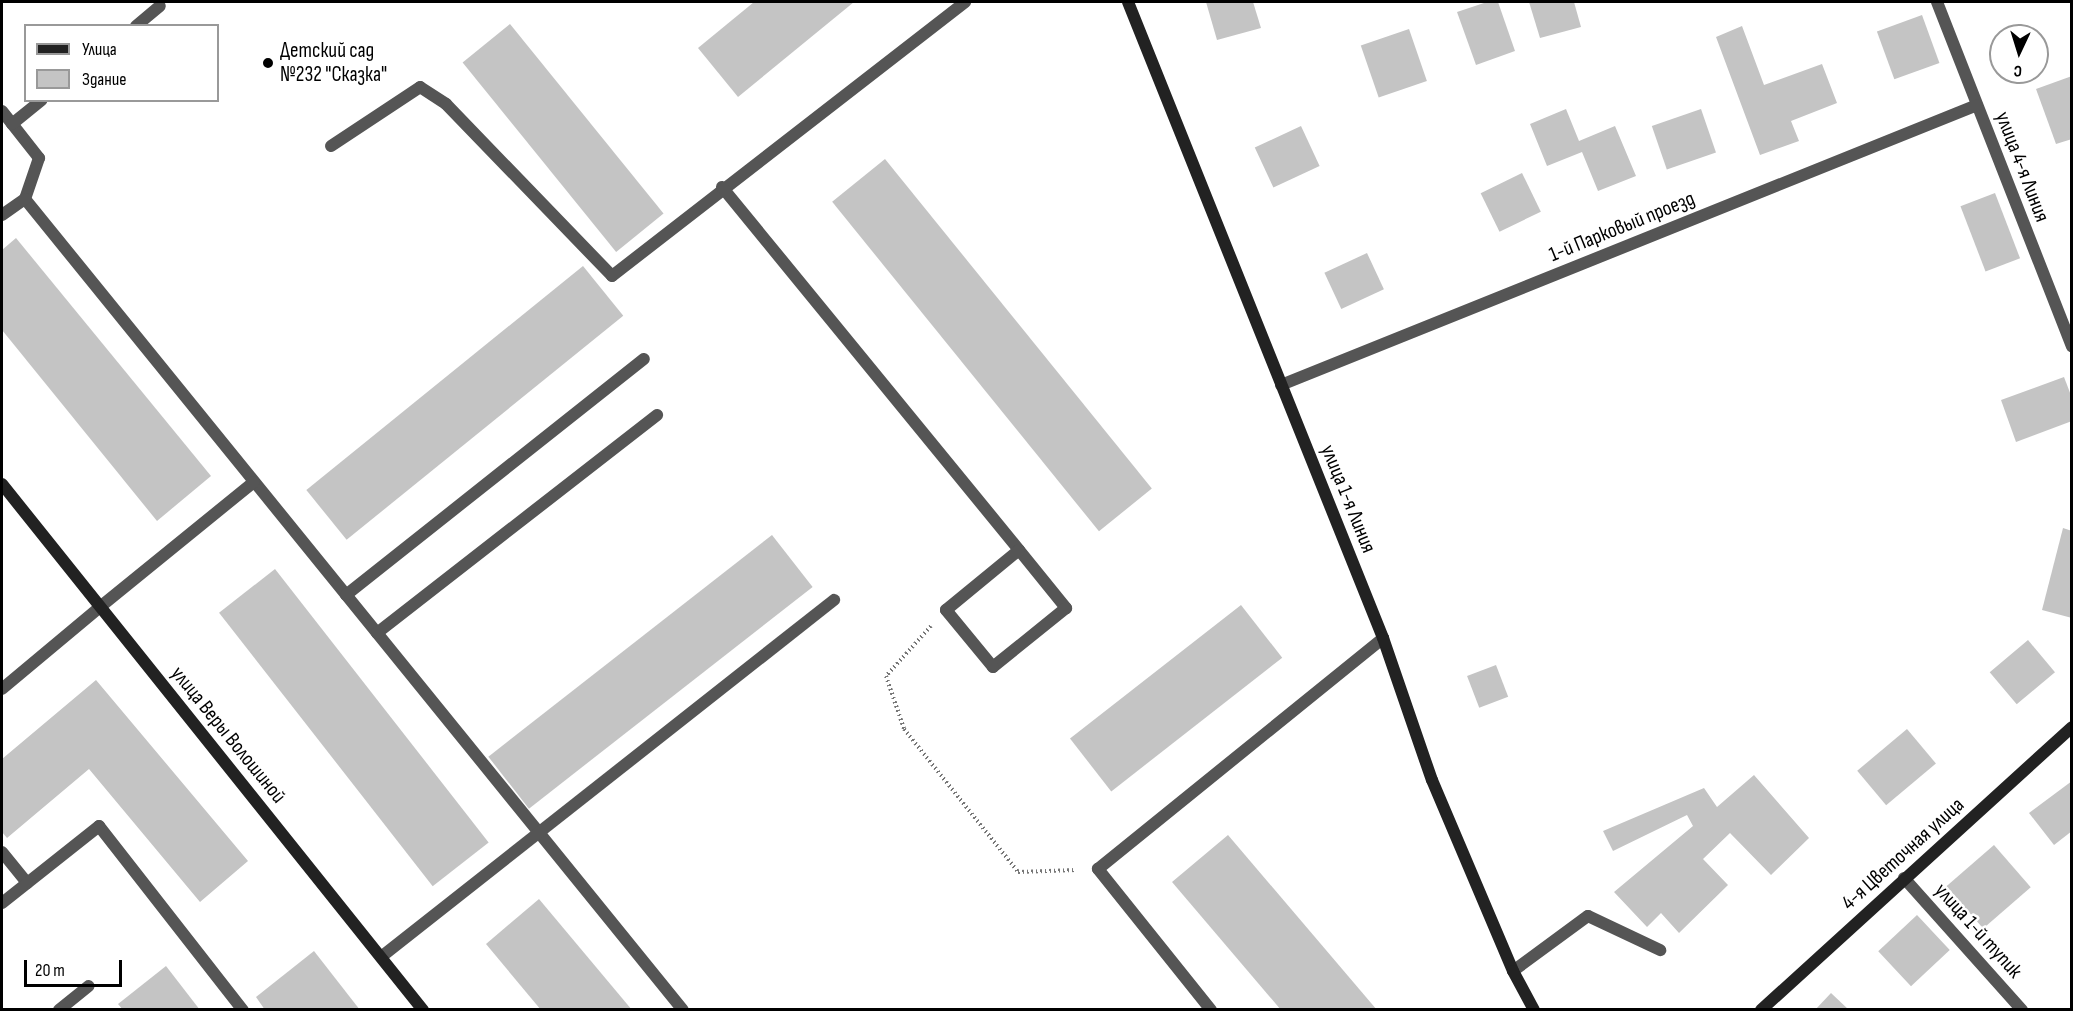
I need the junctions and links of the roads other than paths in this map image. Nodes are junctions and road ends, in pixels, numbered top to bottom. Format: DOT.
graph roads {
  1 [pos="965,2"];
  2 [pos="1128,2"];
  3 [pos="1937,2"];
  4 [pos="160,6"];
  5 [pos="138,24"];
  6 [pos="40,102"];
  7 [pos="1977,105"];
  8 [pos="2,111"];
  9 [pos="12,124"];
  10 [pos="331,146"];
  11 [pos="722,187"];
  12 [pos="25,199"];
  13 [pos="2,215"];
  14 [pos="2072,347"];
  15 [pos="644,359"];
  16 [pos="1281,385"];
  17 [pos="657,415"];
  18 [pos="254,482"];
  19 [pos="2,484"];
  20 [pos="1019,550"];
  21 [pos="346,595"];
  22 [pos="834,600"];
  23 [pos="100,607"];
  24 [pos="377,633"];
  25 [pos="1383,638"];
  26 [pos="2,689"];
  27 [pos="2072,728"];
  28 [pos="539,830"];
  29 [pos="2,852"];
  30 [pos="1904,878"];
  31 [pos="27,883"];
  32 [pos="2,903"];
  33 [pos="1660,950"];
  34 [pos="381,957"];
  35 [pos="1513,971"];
  36 [pos="89,986"];
  37 [pos="58,1010"];
  38 [pos="243,1010"];
  39 [pos="423,1010"];
  40 [pos="683,1010"];
  41 [pos="1211,1010"];
  42 [pos="1534,1010"];
  43 [pos="1761,1010"];
  44 [pos="2022,1010"];
  1 -- 11 [label="street"];
  2 -- 16 [label="street, улица 1-я Линия"];
  3 -- 7 [label="street, улица 4-я Линия"];
  4 -- 5 [label="street"];
  6 -- 9 [label="street"];
  7 -- 14 [label="street, улица 4-я Линия"];
  7 -- 16 [label="street, 1-й Парковый проезд"];
  8 -- 9 [label="street"];
  9 -- 12 [label="street"];
  10 -- 11 [label="street"];
  11 -- 20 [label="street"];
  12 -- 13 [label="street"];
  12 -- 18 [label="street"];
  15 -- 21 [label="street"];
  16 -- 25 [label="street, улица 1-я Линия"];
  17 -- 24 [label="street"];
  18 -- 21 [label="street"];
  18 -- 23 [label="street"];
  19 -- 23 [label="street, улица Веры Волошиной"];
  20 -- 20 [label="street"];
  21 -- 24 [label="street"];
  22 -- 28 [label="street"];
  23 -- 26 [label="street"];
  23 -- 34 [label="street, улица Веры Волошиной"];
  24 -- 28 [label="street"];
  25 -- 35 [label="street, улица 1-я Линия"];
  25 -- 41 [label="street"];
  27 -- 30 [label="street, 4-я Цветочная улица"];
  28 -- 34 [label="street"];
  28 -- 40 [label="street"];
  29 -- 31 [label="street"];
  30 -- 43 [label="street, 4-я Цветочная улица"];
  30 -- 44 [label="street, улица 1-й тупик"];
  31 -- 32 [label="street"];
  31 -- 38 [label="street"];
  33 -- 35 [label="street"];
  34 -- 39 [label="street, улица Веры Волошиной"];
  35 -- 42 [label="street, улица 1-я Линия"];
  36 -- 37 [label="street"];
}
